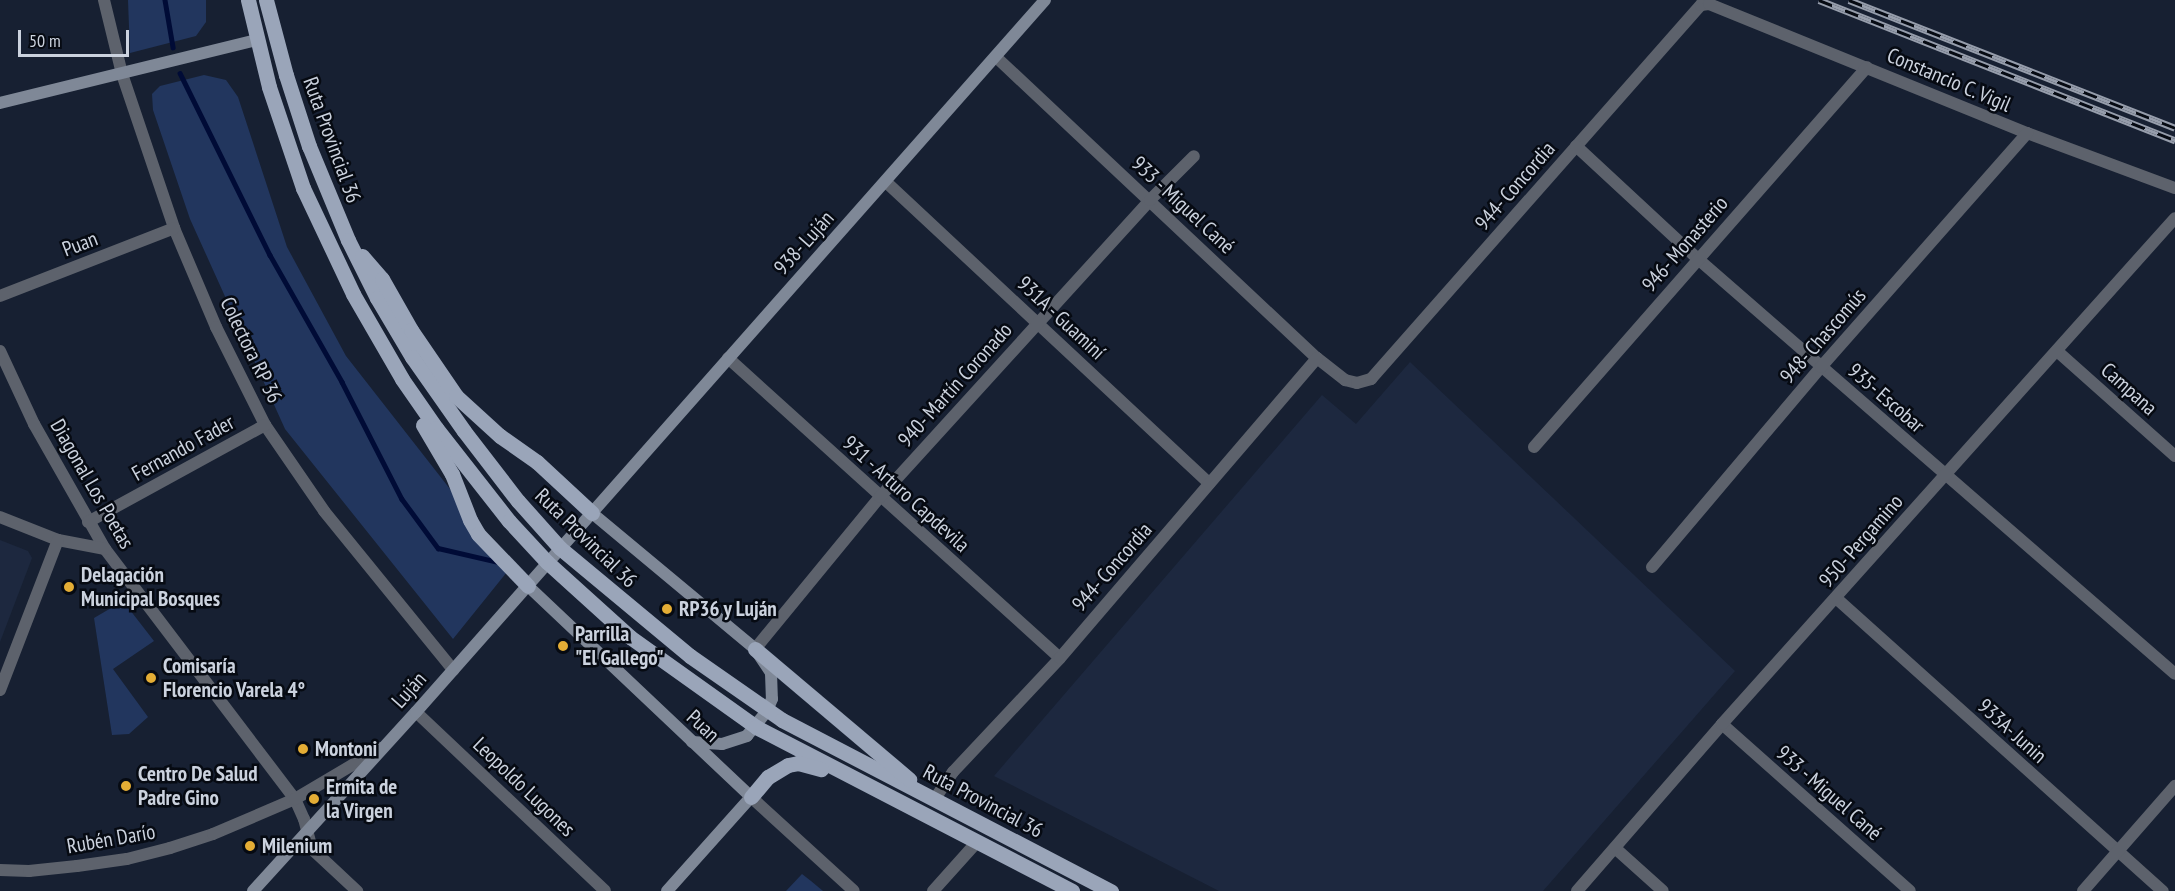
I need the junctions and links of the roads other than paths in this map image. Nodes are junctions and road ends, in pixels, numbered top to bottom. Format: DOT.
graph roads {
  1 [pos="104,0"];
  2 [pos="248,0"];
  3 [pos="266,0"];
  4 [pos="1045,0"];
  5 [pos="1709,4"];
  6 [pos="256,40"];
  7 [pos="996,57"];
  8 [pos="1867,67"];
  9 [pos="122,74"];
  10 [pos="0,103"];
  11 [pos="2027,133"];
  12 [pos="1576,146"];
  13 [pos="1194,156"];
  14 [pos="886,182"];
  15 [pos="2175,188"];
  16 [pos="1150,200"];
  17 [pos="2172,227"];
  18 [pos="174,228"];
  19 [pos="348,240"];
  20 [pos="1698,259"];
  21 [pos="0,296"];
  22 [pos="1038,322"];
  23 [pos="0,351"];
  24 [pos="2057,351"];
  25 [pos="728,358"];
  26 [pos="1317,358"];
  27 [pos="391,360"];
  28 [pos="1821,367"];
  29 [pos="1345,380"];
  30 [pos="266,425"];
  31 [pos="1533,447"];
  32 [pos="2175,456"];
  33 [pos="1945,474"];
  34 [pos="1209,483"];
  35 [pos="880,497"];
  36 [pos="592,513"];
  37 [pos="0,517"];
  38 [pos="88,522"];
  39 [pos="58,540"];
  40 [pos="560,548"];
  41 [pos="105,549"];
  42 [pos="547,562"];
  43 [pos="1652,567"];
  44 [pos="528,586"];
  45 [pos="1836,598"];
  46 [pos="755,650"];
  47 [pos="1060,658"];
  48 [pos="453,670"];
  49 [pos="2175,674"];
  50 [pos="0,690"];
  51 [pos="767,711"];
  52 [pos="416,712"];
  53 [pos="1722,724"];
  54 [pos="756,727"];
  55 [pos="692,742"];
  56 [pos="385,746"];
  57 [pos="862,783"];
  58 [pos="2175,786"];
  59 [pos="751,797"];
  60 [pos="295,799"];
  61 [pos="934,800"];
  62 [pos="306,832"];
  63 [pos="977,842"];
  64 [pos="1615,848"];
  65 [pos="2118,852"];
  66 [pos="0,870"];
  67 [pos="253,891"];
  68 [pos="357,891"];
  69 [pos="605,891"];
  70 [pos="667,891"];
  71 [pos="854,891"];
  72 [pos="933,891"];
  73 [pos="1071,891"];
  74 [pos="1111,891"];
  75 [pos="1577,891"];
  76 [pos="1663,891"];
  77 [pos="1910,891"];
  78 [pos="2083,891"];
  79 [pos="2163,891"];
  1 -- 9 [label="street, Colectora RP 36"];
  2 -- 6 [label="main road, Ruta Provincial 36"];
  3 -- 19 [label="main road, Ruta Provincial 36"];
  4 -- 7 [label="main road, 938- Luján"];
  5 -- 8 [label="street, Constancio C. Vigil"];
  5 -- 12 [label="street, 944- Concordia"];
  6 -- 9 [label="main road"];
  6 -- 27 [label="main road, Ruta Provincial 36"];
  7 -- 14 [label="main road, 938- Luján"];
  7 -- 16 [label="street, 933 - Miguel Cané"];
  8 -- 11 [label="street, Constancio C. Vigil"];
  8 -- 20 [label="street, 946- Monasterio"];
  9 -- 10 [label="main road"];
  9 -- 18 [label="street, Colectora RP 36"];
  11 -- 15 [label="street, Constancio C. Vigil"];
  11 -- 28 [label="street, 948- Chascomús"];
  12 -- 20 [label="street, 935- Escobar"];
  12 -- 29 [label="street, 944- Concordia"];
  13 -- 16 [label="street, 940- Martín Coronado"];
  14 -- 22 [label="street, 931A - Guaminí"];
  14 -- 25 [label="main road, 938- Luján"];
  16 -- 22 [label="street, 940- Martín Coronado"];
  16 -- 26 [label="street, 933 - Miguel Cané"];
  17 -- 24 [label="street, 950- Pergamino"];
  18 -- 21 [label="street, Puan"];
  18 -- 30 [label="street, Colectora RP 36"];
  19 -- 36 [label="main road"];
  19 -- 40 [label="main road, Ruta Provincial 36"];
  20 -- 28 [label="street, 935- Escobar"];
  20 -- 31 [label="street, 946- Monasterio"];
  22 -- 34 [label="street, 931A - Guaminí"];
  22 -- 35 [label="street, 940- Martín Coronado"];
  23 -- 38 [label="street, Diagonal Los Poetas"];
  24 -- 32 [label="street, Campana"];
  24 -- 33 [label="street, 950- Pergamino"];
  25 -- 35 [label="street, 931 - Arturo Capdevila"];
  25 -- 36 [label="main road, 938- Luján"];
  26 -- 29 [label="street, 933 - Miguel Cané"];
  26 -- 34 [label="street, 944- Concordia"];
  27 -- 42 [label="main road, Ruta Provincial 36"];
  27 -- 44 [label="main road"];
  28 -- 33 [label="street, 935- Escobar"];
  28 -- 43 [label="street, 948- Chascomús"];
  30 -- 38 [label="street, Fernando Fader"];
  30 -- 48 [label="street, Colectora RP 36"];
  33 -- 45 [label="street, 950- Pergamino"];
  33 -- 49 [label="street, 935- Escobar"];
  34 -- 47 [label="street, 944- Concordia"];
  35 -- 46 [label="street, 940- Martín Coronado"];
  35 -- 47 [label="street, 931 - Arturo Capdevila"];
  36 -- 40 [label="main road, Luján"];
  36 -- 46 [label="main road"];
  37 -- 39 [label="street"];
  38 -- 41 [label="street, Diagonal Los Poetas"];
  39 -- 41 [label="street"];
  39 -- 50 [label="street"];
  40 -- 42 [label="main road, Luján"];
  40 -- 51 [label="main road, Ruta Provincial 36"];
  41 -- 60 [label="street, Diagonal Los Poetas"];
  42 -- 44 [label="main road, Luján"];
  42 -- 54 [label="main road, Ruta Provincial 36"];
  44 -- 48 [label="main road, Luján"];
  44 -- 55 [label="main road, Puan"];
  45 -- 53 [label="street, 950- Pergamino"];
  45 -- 65 [label="street, 933A- Junin"];
  46 -- 51 [label="main road"];
  46 -- 61 [label="main road"];
  47 -- 61 [label="street, 944- Concordia"];
  48 -- 52 [label="main road, Luján"];
  51 -- 54 [label="main road"];
  51 -- 61 [label="main road, Ruta Provincial 36"];
  52 -- 56 [label="main road, Luján"];
  52 -- 69 [label="street, Leopoldo Lugones"];
  53 -- 64 [label="street, 950- Pergamino"];
  53 -- 77 [label="street, 933 - Miguel Cané"];
  54 -- 55 [label="main road"];
  54 -- 57 [label="main road, Ruta Provincial 36"];
  55 -- 59 [label="main road, Puan"];
  56 -- 60 [label="street, Rubén Darío"];
  56 -- 62 [label="main road, Luján"];
  57 -- 59 [label="main road"];
  57 -- 63 [label="main road, Ruta Provincial 36"];
  58 -- 65 [label="street"];
  59 -- 70 [label="main road"];
  59 -- 71 [label="street, Puan"];
  60 -- 62 [label="street, Diagonal Los Poetas"];
  60 -- 66 [label="street, Rubén Darío"];
  61 -- 74 [label="main road, Ruta Provincial 36"];
  62 -- 67 [label="main road, Luján"];
  62 -- 68 [label="street, Diagonal Los Poetas"];
  63 -- 72 [label="street"];
  63 -- 73 [label="main road, Ruta Provincial 36"];
  64 -- 75 [label="street, 950- Pergamino"];
  64 -- 76 [label="street"];
  65 -- 78 [label="street"];
  65 -- 79 [label="street, 933A- Junin"];
}
